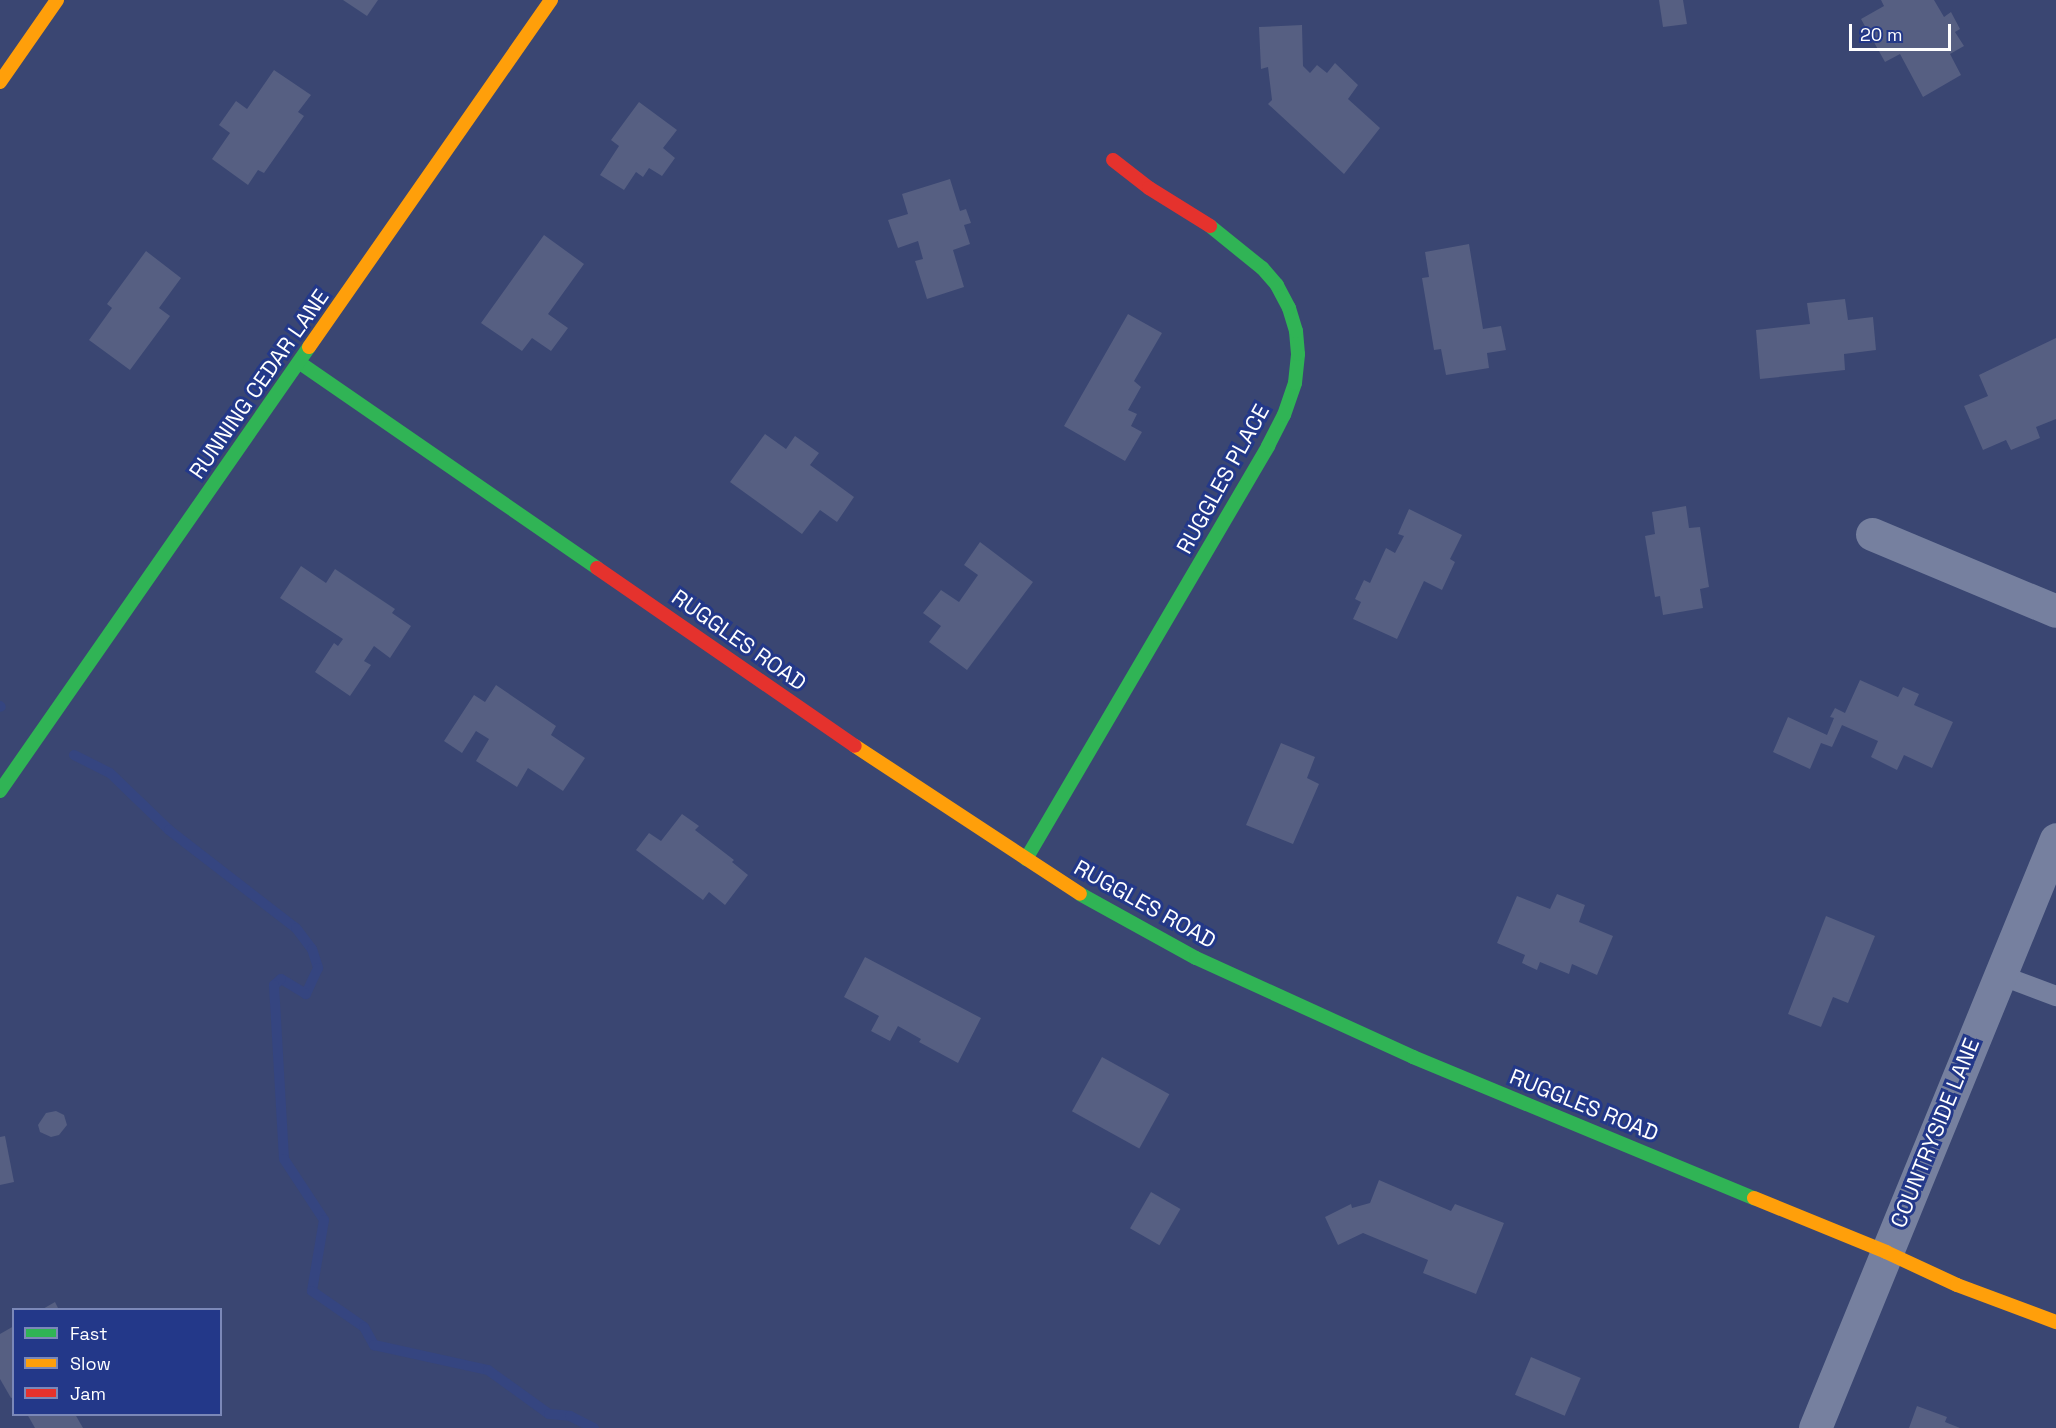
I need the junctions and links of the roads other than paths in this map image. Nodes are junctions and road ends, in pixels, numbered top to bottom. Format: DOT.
graph roads {
  1 [pos="57,0"];
  2 [pos="551,0"];
  3 [pos="0,82"];
  4 [pos="1113,160"];
  5 [pos="300,363"];
  6 [pos="1872,534"];
  7 [pos="2056,611"];
  8 [pos="0,791"];
  9 [pos="2056,839"];
  10 [pos="1026,859"];
  11 [pos="2000,975"];
  12 [pos="2056,996"];
  13 [pos="1886,1252"];
  14 [pos="2056,1322"];
  15 [pos="1815,1428"];
  1 -- 3 [label="main road"];
  2 -- 5 [label="main road, RUNNING CEDAR LANE"];
  4 -- 10 [label="main road, RUGGLES PLACE"];
  5 -- 8 [label="main road, RUNNING CEDAR LANE"];
  5 -- 10 [label="main road, RUGGLES ROAD"];
  6 -- 7 [label="street"];
  9 -- 11 [label="street, COUNTRYSIDE LANE"];
  10 -- 13 [label="main road, RUGGLES ROAD"];
  11 -- 12 [label="lane"];
  11 -- 13 [label="street, COUNTRYSIDE LANE"];
  13 -- 14 [label="main road, RUGGLES ROAD"];
  13 -- 15 [label="street, COUNTRYSIDE LANE"];
}
